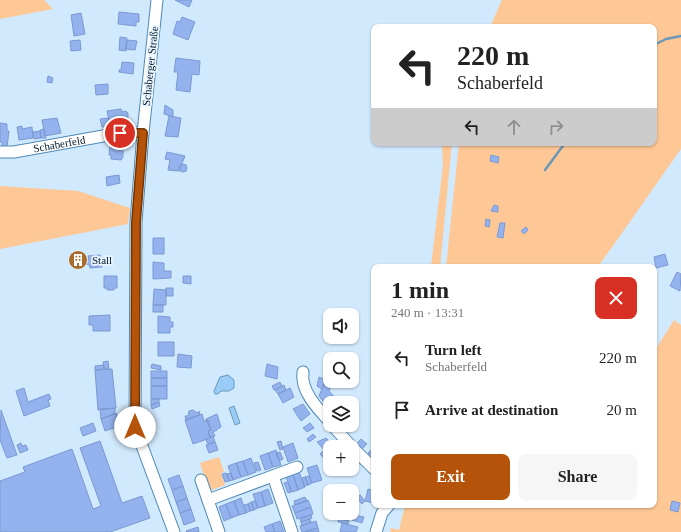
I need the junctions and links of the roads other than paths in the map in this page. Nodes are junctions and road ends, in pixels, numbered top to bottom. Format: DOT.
graph roads {
  1 [pos="158,0"];
  2 [pos="143,133"];
  3 [pos="0,152"];
  4 [pos="303,372"];
  5 [pos="323,413"];
  6 [pos="338,432"];
  7 [pos="346,440"];
  8 [pos="359,454"];
  9 [pos="371,466"];
  10 [pos="297,467"];
  11 [pos="273,476"];
  12 [pos="201,480"];
  13 [pos="208,500"];
  14 [pos="386,508"];
  15 [pos="174,532"];
  16 [pos="219,532"];
  17 [pos="292,532"];
  18 [pos="376,532"];
  1 -- 2 [label="street, Schaberger Straße"];
  2 -- 3 [label="street, Schaberfeld"];
  2 -- 15 [label="street, Schaberger Straße"];
  4 -- 5 [label="street"];
  6 -- 7 [label="street"];
  8 -- 9 [label="street"];
  10 -- 11 [label="street"];
  11 -- 13 [label="street"];
  11 -- 17 [label="street"];
  12 -- 13 [label="street"];
  13 -- 16 [label="street"];
  14 -- 18 [label="street"];
}
